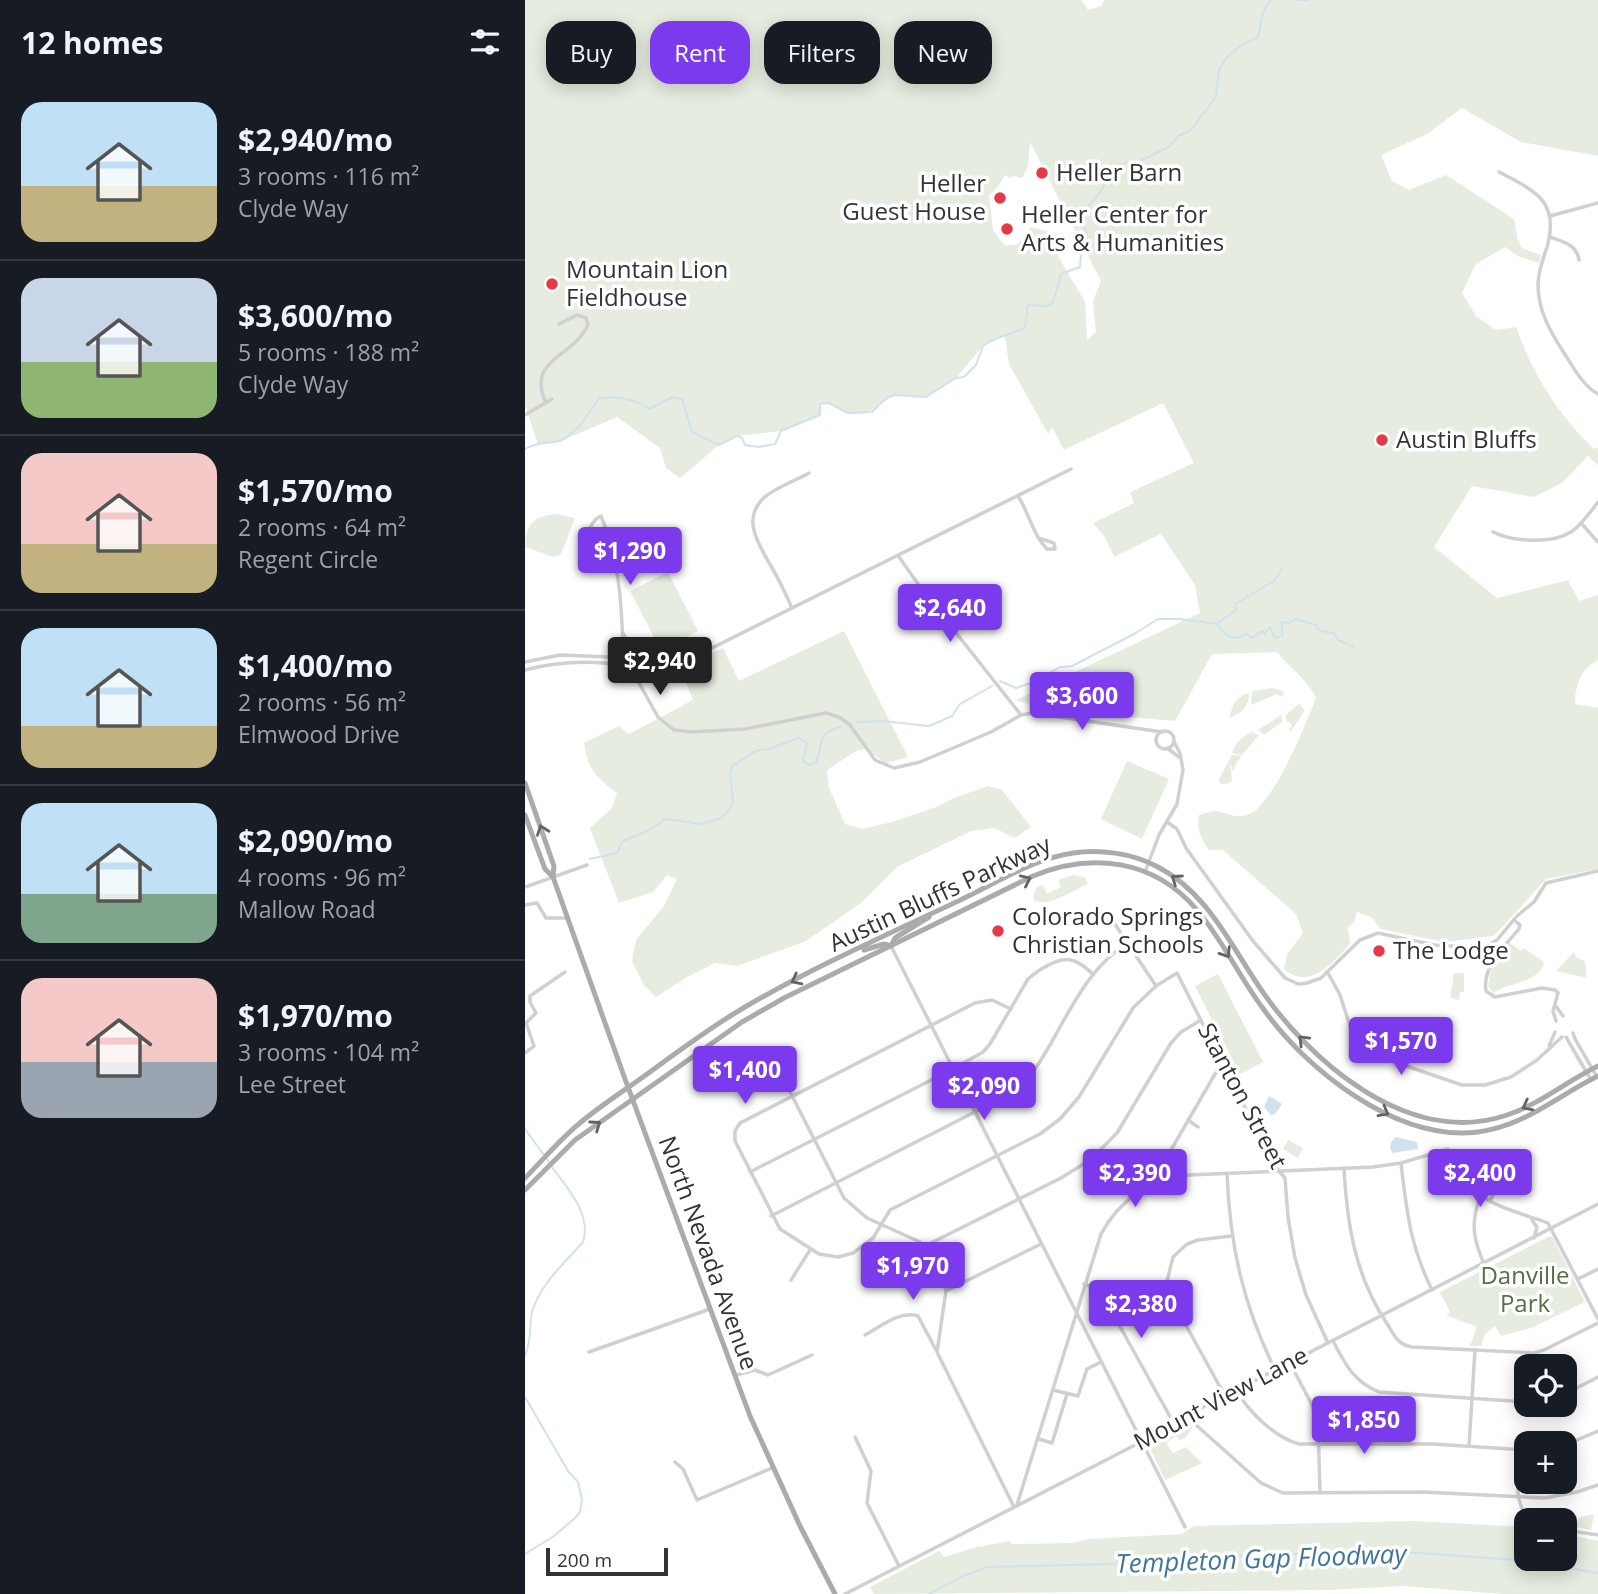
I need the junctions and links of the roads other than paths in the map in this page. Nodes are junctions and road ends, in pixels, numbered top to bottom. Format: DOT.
graph roads {
  1 [pos="1499,172"];
  2 [pos="1598,204"];
  3 [pos="1550,216"];
  4 [pos="1550,237"];
  5 [pos="1579,260"];
  6 [pos="559,324"];
  7 [pos="1598,394"];
  8 [pos="552,399"];
  9 [pos="546,403"];
  10 [pos="525,415"];
  11 [pos="1071,469"];
  12 [pos="809,473"];
  13 [pos="1018,496"];
  14 [pos="1598,502"];
  15 [pos="1581,523"];
  16 [pos="1493,533"];
  17 [pos="1038,538"];
  18 [pos="1598,542"];
  19 [pos="612,547"];
  20 [pos="899,556"];
  21 [pos="792,608"];
  22 [pos="623,633"];
  23 [pos="632,649"];
  24 [pos="621,652"];
  25 [pos="638,654"];
  26 [pos="656,660"];
  27 [pos="525,662"];
  28 [pos="637,665"];
  29 [pos="622,666"];
  30 [pos="627,669"];
  31 [pos="525,670"];
  32 [pos="639,682"];
  33 [pos="1021,715"];
  34 [pos="1143,730"];
  35 [pos="1162,732"];
  36 [pos="1156,739"];
  37 [pos="1174,742"];
  38 [pos="1167,748"];
  39 [pos="1179,757"];
  40 [pos="525,783"];
  41 [pos="525,815"];
  42 [pos="1167,822"];
  43 [pos="1148,862"];
  44 [pos="587,865"];
  45 [pos="1598,871"];
  46 [pos="1145,872"];
  47 [pos="553,877"];
  48 [pos="525,887"];
  49 [pos="525,905"];
  50 [pos="941,909"];
  51 [pos="1107,912"];
  52 [pos="568,918"];
  53 [pos="1514,920"];
  54 [pos="882,925"];
  55 [pos="887,935"];
  56 [pos="1128,943"];
  57 [pos="891,946"];
  58 [pos="847,955"];
  59 [pos="565,972"];
  60 [pos="1328,973"];
  61 [pos="1093,974"];
  62 [pos="1156,986"];
  63 [pos="1555,1005"];
  64 [pos="1010,1009"];
  65 [pos="1563,1016"];
  66 [pos="1201,1020"];
  67 [pos="1556,1021"];
  68 [pos="931,1026"];
  69 [pos="1555,1032"];
  70 [pos="1573,1033"];
  71 [pos="1549,1048"];
  72 [pos="525,1053"];
  73 [pos="1224,1067"];
  74 [pos="1595,1067"];
  75 [pos="953,1069"];
  76 [pos="1586,1072"];
  77 [pos="782,1076"];
  78 [pos="1598,1076"];
  79 [pos="1591,1080"];
  80 [pos="628,1087"];
  81 [pos="792,1096"];
  82 [pos="632,1099"];
  83 [pos="975,1113"];
  84 [pos="1188,1120"];
  85 [pos="1198,1126"];
  86 [pos="814,1139"];
  87 [pos="997,1156"];
  88 [pos="1401,1163"];
  89 [pos="1344,1168"];
  90 [pos="1506,1169"];
  91 [pos="1279,1171"];
  92 [pos="750,1172"];
  93 [pos="1227,1174"];
  94 [pos="1173,1177"];
  95 [pos="525,1178"];
  96 [pos="836,1183"];
  97 [pos="525,1189"];
  98 [pos="1481,1196"];
  99 [pos="1019,1199"];
  100 [pos="1490,1201"];
  101 [pos="1598,1204"];
  102 [pos="771,1216"];
  103 [pos="1531,1219"];
  104 [pos="881,1223"];
  105 [pos="1551,1229"];
  106 [pos="1231,1236"];
  107 [pos="1534,1238"];
  108 [pos="1041,1244"];
  109 [pos="925,1247"];
  110 [pos="810,1250"];
  111 [pos="1484,1264"];
  112 [pos="1598,1269"];
  113 [pos="1578,1279"];
  114 [pos="791,1280"];
  115 [pos="1084,1284"];
  116 [pos="1432,1290"];
  117 [pos="946,1291"];
  118 [pos="710,1309"];
  119 [pos="1076,1312"];
  120 [pos="1381,1316"];
  121 [pos="1598,1321"];
  122 [pos="865,1335"];
  123 [pos="1333,1340"];
  124 [pos="1328,1343"];
  125 [pos="1475,1349"];
  126 [pos="589,1352"];
  127 [pos="937,1352"];
  128 [pos="813,1355"];
  129 [pos="1101,1362"];
  130 [pos="1290,1363"];
  131 [pos="1275,1370"];
  132 [pos="735,1375"];
  133 [pos="1598,1377"];
  134 [pos="1577,1388"];
  135 [pos="1053,1390"];
  136 [pos="1235,1390"];
  137 [pos="1067,1394"];
  138 [pos="1225,1396"];
  139 [pos="1472,1398"];
  140 [pos="1514,1401"];
  141 [pos="1186,1416"];
  142 [pos="1173,1422"];
  143 [pos="1598,1431"];
  144 [pos="855,1437"];
  145 [pos="1039,1439"];
  146 [pos="1577,1440"];
  147 [pos="1141,1442"];
  148 [pos="1319,1445"];
  149 [pos="1469,1446"];
  150 [pos="1514,1449"];
  151 [pos="675,1462"];
  152 [pos="772,1468"];
  153 [pos="1598,1485"];
  154 [pos="1320,1493"];
  155 [pos="1518,1494"];
  156 [pos="1518,1498"];
  157 [pos="1016,1506"];
  158 [pos="1522,1508"];
  159 [pos="1185,1527"];
  160 [pos="1577,1532"];
  161 [pos="1598,1535"];
  162 [pos="899,1566"];
  163 [pos="835,1594"];
  164 [pos="845,1594"];
  1 -- 3 [label="street"];
  2 -- 3 [label="street"];
  3 -- 4 [label="street"];
  4 -- 5 [label="street"];
  4 -- 7 [label="street"];
  6 -- 9 [label="street"];
  8 -- 9 [label="street"];
  9 -- 10 [label="street"];
  11 -- 13 [label="street"];
  12 -- 21 [label="street"];
  13 -- 17 [label="street"];
  13 -- 20 [label="street"];
  14 -- 15 [label="street"];
  15 -- 16 [label="street"];
  15 -- 18 [label="street"];
  17 -- 17 [label="street"];
  19 -- 19 [label="street"];
  19 -- 22 [label="street"];
  20 -- 21 [label="street"];
  20 -- 33 [label="street"];
  21 -- 26 [label="street"];
  22 -- 23 [label="street"];
  22 -- 24 [label="street"];
  23 -- 24 [label="street"];
  23 -- 25 [label="street"];
  24 -- 27 [label="street"];
  24 -- 29 [label="street"];
  25 -- 26 [label="street"];
  25 -- 28 [label="street"];
  26 -- 28 [label="street"];
  28 -- 30 [label="street"];
  28 -- 32 [label="street"];
  29 -- 30 [label="street"];
  29 -- 31 [label="street"];
  30 -- 32 [label="street"];
  32 -- 33 [label="street"];
  33 -- 34 [label="street"];
  34 -- 35 [label="street"];
  34 -- 36 [label="street"];
  35 -- 36 [label="street"];
  35 -- 37 [label="street"];
  36 -- 38 [label="street"];
  37 -- 38 [label="street"];
  37 -- 39 [label="street"];
  38 -- 39 [label="street"];
  39 -- 42 [label="street"];
  47 -- 40 [label="main road, North Nevada Avenue, one-way"];
  41 -- 47 [label="main road, North Nevada Avenue"];
  42 -- 43 [label="street"];
  42 -- 60 [label="street"];
  43 -- 46 [label="street"];
  43 -- 50 [label="main road, Austin Bluffs Parkway"];
  76 -- 43 [label="main road, Austin Bluffs Parkway, one-way"];
  44 -- 47 [label="street"];
  45 -- 53 [label="street"];
  57 -- 46 [label="main road, Austin Bluffs Parkway, one-way"];
  46 -- 79 [label="main road, Austin Bluffs Parkway, one-way"];
  47 -- 48 [label="street"];
  47 -- 52 [label="main road, North Nevada Avenue"];
  49 -- 52 [label="street"];
  50 -- 55 [label="main road, Austin Bluffs Parkway"];
  50 -- 57 [label="main road"];
  51 -- 56 [label="street"];
  52 -- 80 [label="main road, North Nevada Avenue"];
  53 -- 60 [label="street"];
  53 -- 63 [label="street"];
  54 -- 55 [label="street"];
  55 -- 58 [label="main road, Austin Bluffs Parkway"];
  56 -- 61 [label="street"];
  56 -- 62 [label="street"];
  57 -- 58 [label="main road"];
  57 -- 68 [label="street"];
  57 -- 82 [label="main road, Austin Bluffs Parkway"];
  58 -- 80 [label="main road, Austin Bluffs Parkway, one-way"];
  59 -- 72 [label="street"];
  60 -- 71 [label="street"];
  61 -- 64 [label="street"];
  61 -- 83 [label="street"];
  62 -- 66 [label="street, Stanton Street"];
  62 -- 87 [label="street"];
  63 -- 65 [label="street"];
  63 -- 67 [label="street"];
  64 -- 68 [label="street"];
  64 -- 75 [label="street"];
  66 -- 73 [label="street, Stanton Street"];
  66 -- 99 [label="street"];
  68 -- 75 [label="street"];
  68 -- 81 [label="street"];
  69 -- 71 [label="street"];
  70 -- 74 [label="street"];
  71 -- 76 [label="street"];
  73 -- 84 [label="street"];
  73 -- 91 [label="street, Stanton Street"];
  74 -- 76 [label="main road, Austin Bluffs Parkway"];
  74 -- 78 [label="street"];
  75 -- 83 [label="street"];
  75 -- 86 [label="street"];
  76 -- 79 [label="street"];
  77 -- 81 [label="street"];
  78 -- 79 [label="main road, Austin Bluffs Parkway"];
  80 -- 82 [label="main road, North Nevada Avenue"];
  80 -- 95 [label="main road, Austin Bluffs Parkway"];
  81 -- 86 [label="street"];
  81 -- 92 [label="street"];
  97 -- 82 [label="main road, Austin Bluffs Parkway, one-way"];
  82 -- 118 [label="main road, North Nevada Avenue"];
  83 -- 87 [label="street"];
  83 -- 96 [label="street"];
  84 -- 85 [label="street"];
  84 -- 94 [label="street"];
  86 -- 92 [label="street"];
  86 -- 96 [label="street"];
  87 -- 99 [label="street"];
  87 -- 104 [label="street"];
  88 -- 89 [label="street"];
  88 -- 98 [label="street"];
  88 -- 116 [label="street"];
  89 -- 91 [label="street"];
  89 -- 120 [label="street"];
  90 -- 100 [label="street"];
  91 -- 93 [label="street"];
  91 -- 124 [label="street, Stanton Street"];
  92 -- 102 [label="street"];
  93 -- 94 [label="street"];
  93 -- 106 [label="street"];
  94 -- 115 [label="street"];
  96 -- 102 [label="street"];
  96 -- 104 [label="street"];
  98 -- 100 [label="street"];
  98 -- 111 [label="street"];
  99 -- 108 [label="street"];
  99 -- 109 [label="street"];
  100 -- 103 [label="street"];
  101 -- 105 [label="street, Mount View Lane"];
  102 -- 110 [label="street"];
  103 -- 105 [label="street"];
  103 -- 107 [label="street"];
  104 -- 109 [label="street"];
  104 -- 110 [label="street"];
  105 -- 107 [label="street, Mount View Lane"];
  105 -- 113 [label="street"];
  106 -- 131 [label="street"];
  106 -- 138 [label="street"];
  107 -- 111 [label="street, Mount View Lane"];
  108 -- 117 [label="street"];
  108 -- 119 [label="street"];
  109 -- 117 [label="street"];
  110 -- 114 [label="street"];
  111 -- 116 [label="street, Mount View Lane"];
  112 -- 113 [label="street"];
  113 -- 121 [label="street"];
  115 -- 119 [label="street"];
  115 -- 142 [label="street"];
  116 -- 120 [label="street, Mount View Lane"];
  117 -- 127 [label="street"];
  118 -- 126 [label="street"];
  118 -- 132 [label="main road, North Nevada Avenue"];
  119 -- 129 [label="street"];
  119 -- 135 [label="street"];
  120 -- 123 [label="street, Mount View Lane"];
  120 -- 125 [label="street"];
  121 -- 125 [label="street"];
  122 -- 127 [label="street"];
  123 -- 124 [label="street, Mount View Lane"];
  123 -- 139 [label="street"];
  124 -- 130 [label="street, Mount View Lane"];
  125 -- 139 [label="street"];
  127 -- 157 [label="street"];
  128 -- 132 [label="street"];
  129 -- 137 [label="street"];
  129 -- 147 [label="street"];
  130 -- 131 [label="street, Mount View Lane"];
  130 -- 148 [label="street"];
  131 -- 136 [label="street, Mount View Lane"];
  132 -- 152 [label="main road, North Nevada Avenue"];
  133 -- 134 [label="street"];
  135 -- 137 [label="street"];
  135 -- 145 [label="street"];
  136 -- 138 [label="street, Mount View Lane"];
  136 -- 148 [label="street"];
  137 -- 145 [label="street"];
  138 -- 141 [label="street, Mount View Lane"];
  139 -- 140 [label="street"];
  139 -- 149 [label="street"];
  141 -- 142 [label="street, Mount View Lane"];
  141 -- 154 [label="street"];
  142 -- 147 [label="street, Mount View Lane"];
  143 -- 146 [label="street"];
  144 -- 162 [label="street"];
  145 -- 157 [label="street"];
  147 -- 157 [label="street, Mount View Lane"];
  147 -- 159 [label="street"];
  148 -- 149 [label="street"];
  148 -- 154 [label="street"];
  149 -- 150 [label="street"];
  151 -- 152 [label="street"];
  152 -- 163 [label="main road, North Nevada Avenue"];
  153 -- 156 [label="street"];
  154 -- 156 [label="street"];
  155 -- 156 [label="street"];
  156 -- 158 [label="street"];
  157 -- 162 [label="street, Mount View Lane"];
  160 -- 161 [label="street"];
  162 -- 164 [label="street, Mount View Lane"];
}
